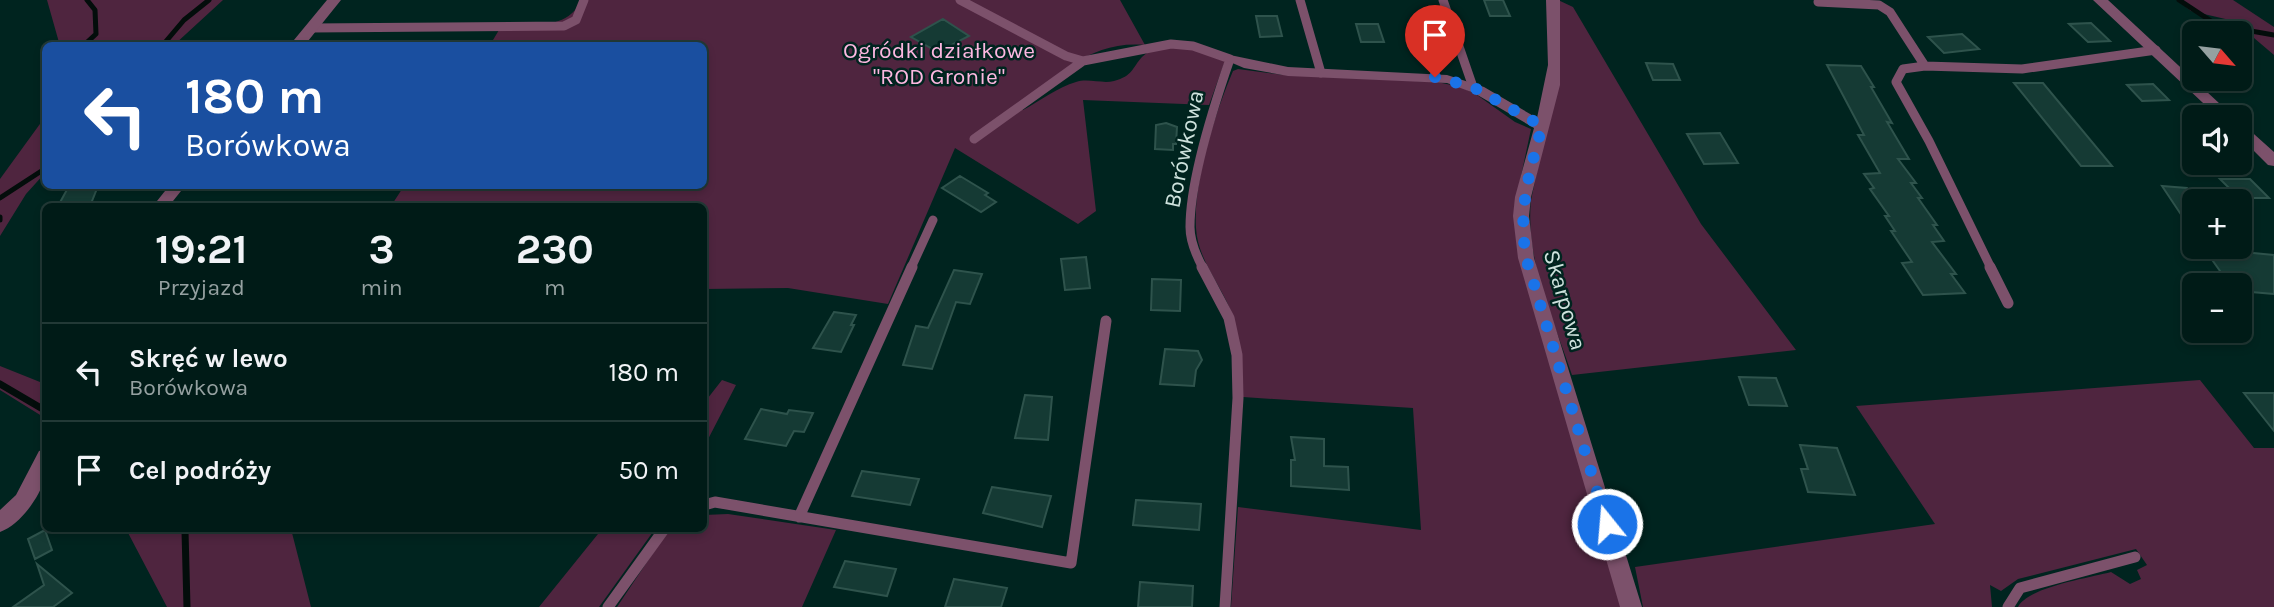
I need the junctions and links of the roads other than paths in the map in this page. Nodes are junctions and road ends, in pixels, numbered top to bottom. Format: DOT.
graph roads {
  1 [pos="334,0"];
  2 [pos="584,0"];
  3 [pos="960,0"];
  4 [pos="1300,0"];
  5 [pos="1443,0"];
  6 [pos="1553,0"];
  7 [pos="2100,0"];
  8 [pos="1818,2"];
  9 [pos="311,28"];
  10 [pos="299,42"];
  11 [pos="2156,50"];
  12 [pos="1230,59"];
  13 [pos="1083,61"];
  14 [pos="1925,66"];
  15 [pos="1321,73"];
  16 [pos="1473,87"];
  17 [pos="2214,105"];
  18 [pos="1542,126"];
  19 [pos="974,139"];
  20 [pos="2252,141"];
  21 [pos="2274,162"];
  22 [pos="175,189"];
  23 [pos="163,203"];
  24 [pos="933,220"];
  25 [pos="2008,303"];
  26 [pos="1106,321"];
  27 [pos="42,465"];
  28 [pos="707,504"];
  29 [pos="799,517"];
  30 [pos="0,523"];
  31 [pos="662,532"];
  32 [pos="2135,557"];
  33 [pos="608,607"];
  34 [pos="1225,607"];
  35 [pos="1631,607"];
  36 [pos="2008,607"];
  1 -- 9 [label="street"];
  2 -- 9 [label="lane"];
  3 -- 13 [label="lane"];
  4 -- 15 [label="lane"];
  5 -- 16 [label="lane"];
  6 -- 18 [label="street, Skarpowa"];
  7 -- 11 [label="street"];
  8 -- 14 [label="lane"];
  9 -- 10 [label="street"];
  11 -- 14 [label="lane"];
  11 -- 17 [label="street"];
  12 -- 13 [label="lane"];
  12 -- 15 [label="street"];
  12 -- 34 [label="lane, Borówkowa"];
  13 -- 19 [label="lane"];
  14 -- 25 [label="lane"];
  15 -- 16 [label="street"];
  16 -- 18 [label="street"];
  18 -- 35 [label="street, Skarpowa"];
  20 -- 21 [label="street"];
  22 -- 23 [label="street"];
  24 -- 29 [label="lane"];
  26 -- 29 [label="lane"];
  27 -- 30 [label="street"];
  28 -- 29 [label="lane"];
  31 -- 33 [label="lane"];
  32 -- 36 [label="lane"];
}
